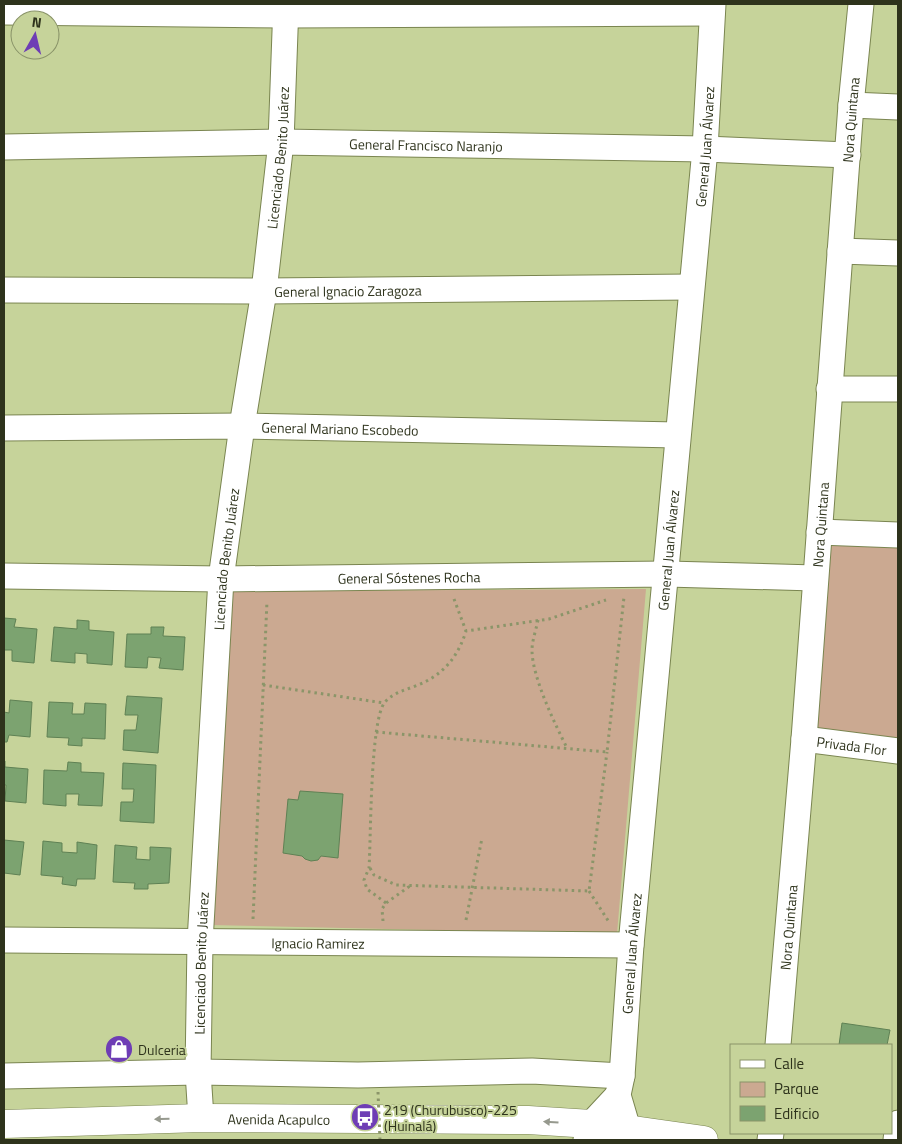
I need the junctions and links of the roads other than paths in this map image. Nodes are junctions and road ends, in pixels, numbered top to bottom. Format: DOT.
graph roads {
  1 [pos="861,4"];
  2 [pos="712,8"];
  3 [pos="286,10"];
  4 [pos="4,12"];
  5 [pos="851,105"];
  6 [pos="898,107"];
  7 [pos="281,142"];
  8 [pos="4,147"];
  9 [pos="704,149"];
  10 [pos="848,155"];
  11 [pos="840,251"];
  12 [pos="898,253"];
  13 [pos="691,287"];
  14 [pos="4,290"];
  15 [pos="264,291"];
  16 [pos="829,389"];
  17 [pos="898,389"];
  18 [pos="242,426"];
  19 [pos="4,428"];
  20 [pos="677,435"];
  21 [pos="819,532"];
  22 [pos="898,535"];
  23 [pos="667,574"];
  24 [pos="4,576"];
  25 [pos="815,578"];
  26 [pos="221,579"];
  27 [pos="804,739"];
  28 [pos="898,751"];
  29 [pos="4,940"];
  30 [pos="200,942"];
  31 [pos="631,945"];
  32 [pos="778,1044"];
  33 [pos="198,1072"];
  34 [pos="4,1076"];
  35 [pos="620,1086"];
  36 [pos="201,1118"];
  37 [pos="898,1123"];
  38 [pos="4,1124"];
  39 [pos="588,1132"];
  40 [pos="627,1135"];
  41 [pos="704,1140"];
  42 [pos="896,1140"];
  1 -- 5 [label="street, Nora Quintana"];
  2 -- 3 [label="street"];
  2 -- 9 [label="street, General Juan Álvarez"];
  3 -- 4 [label="street"];
  3 -- 7 [label="street, Licenciado Benito Juárez"];
  5 -- 6 [label="street"];
  5 -- 10 [label="street, Nora Quintana"];
  7 -- 8 [label="street, General Francisco Naranjo"];
  7 -- 9 [label="street, General Francisco Naranjo"];
  7 -- 15 [label="street, Licenciado Benito Juárez"];
  9 -- 10 [label="street, General Francisco Naranjo"];
  9 -- 13 [label="street, General Juan Álvarez"];
  10 -- 11 [label="street, Nora Quintana"];
  11 -- 12 [label="street"];
  11 -- 16 [label="street, Nora Quintana"];
  13 -- 15 [label="street, General Ignacio Zaragoza"];
  13 -- 20 [label="street, General Juan Álvarez"];
  14 -- 15 [label="street, General Ignacio Zaragoza"];
  15 -- 18 [label="street, Licenciado Benito Juárez"];
  16 -- 17 [label="street"];
  16 -- 21 [label="street, Nora Quintana"];
  18 -- 19 [label="street, General Mariano Escobedo"];
  18 -- 20 [label="street, General Mariano Escobedo"];
  18 -- 26 [label="street, Licenciado Benito Juárez"];
  20 -- 23 [label="street, General Juan Álvarez"];
  21 -- 22 [label="street"];
  21 -- 25 [label="street, Nora Quintana"];
  23 -- 25 [label="street, General Sóstenes Rocha"];
  23 -- 26 [label="street, General Sóstenes Rocha"];
  23 -- 31 [label="street, General Juan Álvarez"];
  24 -- 26 [label="street, General Sóstenes Rocha"];
  25 -- 27 [label="street, Nora Quintana"];
  26 -- 30 [label="street, Licenciado Benito Juárez"];
  27 -- 28 [label="street, Privada Flor"];
  27 -- 32 [label="street, Nora Quintana"];
  29 -- 30 [label="street, Ignacio Ramirez"];
  30 -- 31 [label="street, Ignacio Ramirez"];
  30 -- 33 [label="street, Licenciado Benito Juárez"];
  31 -- 35 [label="street, General Juan Álvarez"];
  33 -- 34 [label="street"];
  33 -- 35 [label="street"];
  33 -- 36 [label="street, Licenciado Benito Juárez"];
  35 -- 39 [label="street"];
  35 -- 40 [label="street, General Juan Álvarez"];
  36 -- 38 [label="main road, Avenida Acapulco, one-way"];
  39 -- 36 [label="main road, Avenida Acapulco, one-way"];
  37 -- 42 [label="street"];
  39 -- 40 [label="main road, Avenida Acapulco"];
  40 -- 41 [label="main road, Avenida Acapulco"];
}
